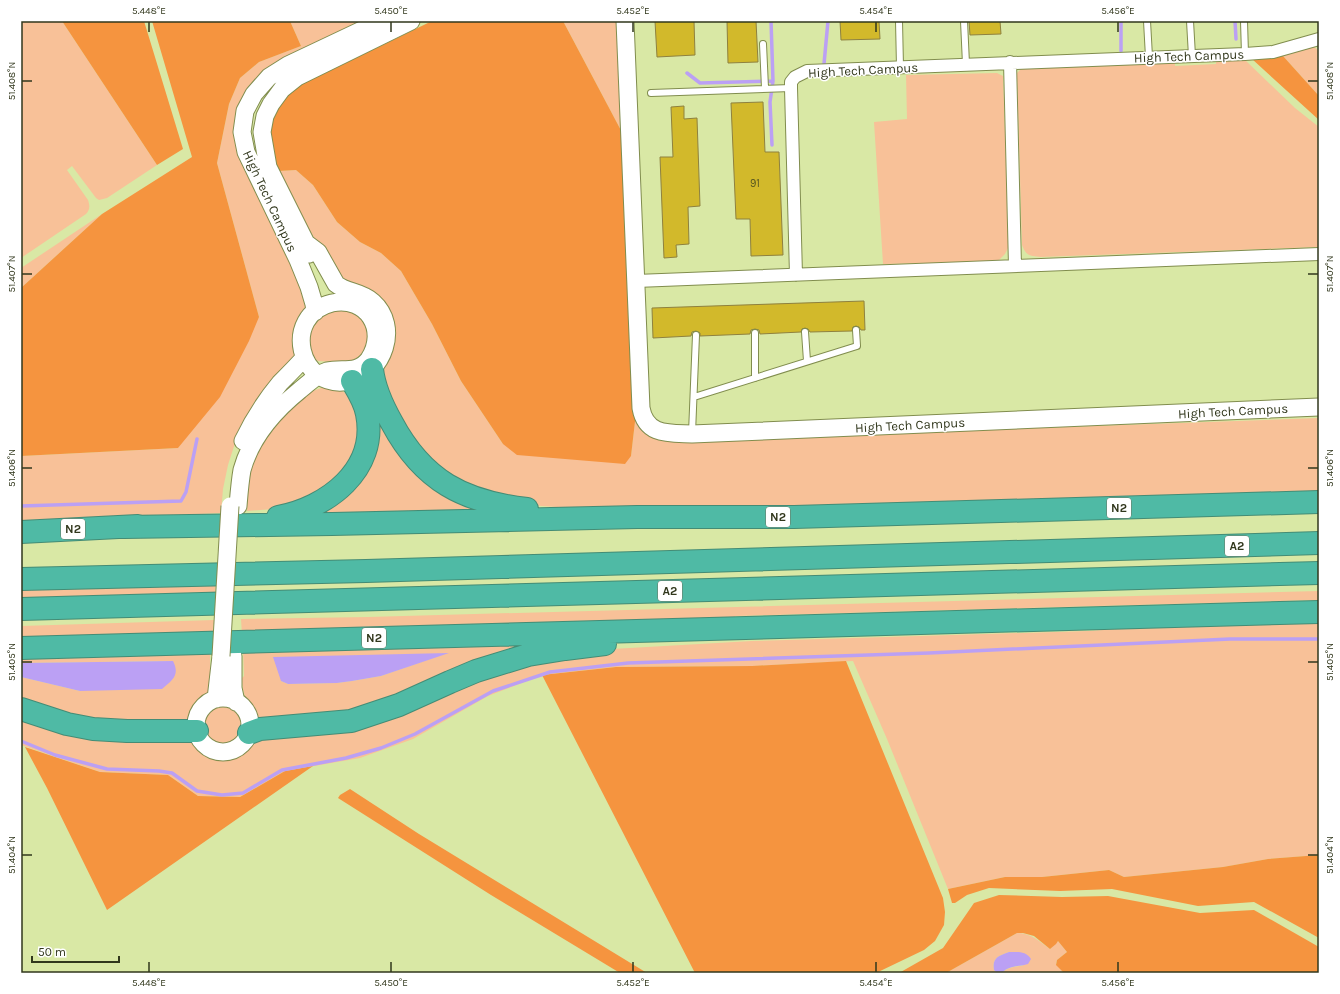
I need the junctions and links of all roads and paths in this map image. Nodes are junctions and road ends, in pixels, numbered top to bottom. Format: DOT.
graph roads {
  1 [pos="381,21"];
  2 [pos="411,21"];
  3 [pos="625,21"];
  4 [pos="899,21"];
  5 [pos="964,21"];
  6 [pos="1147,21"];
  7 [pos="1190,21"];
  8 [pos="1244,21"];
  9 [pos="1319,39"];
  10 [pos="764,44"];
  11 [pos="1245,54"];
  12 [pos="1192,56"];
  13 [pos="1149,57"];
  14 [pos="1010,62"];
  15 [pos="966,64"];
  16 [pos="900,67"];
  17 [pos="765,88"];
  18 [pos="791,88"];
  19 [pos="651,93"];
  20 [pos="1319,254"];
  21 [pos="1015,266"];
  22 [pos="796,274"];
  23 [pos="636,281"];
  24 [pos="342,296"];
  25 [pos="315,312"];
  26 [pos="856,330"];
  27 [pos="805,332"];
  28 [pos="755,333"];
  29 [pos="696,335"];
  30 [pos="304,358"];
  31 [pos="807,362"];
  32 [pos="370,364"];
  33 [pos="319,376"];
  34 [pos="755,378"];
  35 [pos="352,381"];
  36 [pos="694,397"];
  37 [pos="1319,407"];
  38 [pos="692,434"];
  39 [pos="1319,502"];
  40 [pos="234,506"];
  41 [pos="637,517"];
  42 [pos="124,527"];
  43 [pos="21,532"];
  44 [pos="1319,543"];
  45 [pos="1319,573"];
  46 [pos="21,579"];
  47 [pos="21,609"];
  48 [pos="1319,612"];
  49 [pos="728,628"];
  50 [pos="21,648"];
  51 [pos="227,656"];
  52 [pos="216,699"];
  53 [pos="236,702"];
  54 [pos="21,709"];
  55 [pos="197,731"];
  56 [pos="249,733"];
  1 -- 25 [label="street, High Tech Campus"];
  2 -- 24 [label="street, High Tech Campus"];
  3 -- 23 [label="street, High Tech Campus"];
  4 -- 16 [label="lane"];
  5 -- 15 [label="lane"];
  6 -- 13 [label="lane"];
  7 -- 12 [label="lane"];
  8 -- 11 [label="lane"];
  9 -- 11 [label="street, High Tech Campus"];
  10 -- 17 [label="lane"];
  11 -- 12 [label="street, High Tech Campus"];
  12 -- 13 [label="street, High Tech Campus"];
  13 -- 14 [label="street, High Tech Campus"];
  14 -- 15 [label="street, High Tech Campus"];
  14 -- 21 [label="street"];
  15 -- 16 [label="street, High Tech Campus"];
  16 -- 18 [label="street, High Tech Campus"];
  17 -- 18 [label="lane"];
  17 -- 19 [label="lane"];
  18 -- 22 [label="street, High Tech Campus"];
  20 -- 21 [label="street"];
  21 -- 22 [label="street"];
  22 -- 23 [label="street"];
  23 -- 38 [label="street, High Tech Campus"];
  24 -- 25 [label="street"];
  24 -- 32 [label="street"];
  25 -- 30 [label="street"];
  26 -- 31 [label="lane"];
  27 -- 31 [label="lane"];
  28 -- 34 [label="lane"];
  29 -- 36 [label="lane"];
  30 -- 33 [label="street"];
  30 -- 40 [label="street"];
  31 -- 34 [label="lane"];
  32 -- 33 [label="street"];
  32 -- 35 [label="street"];
  32 -- 41 [label="highway, N2"];
  33 -- 35 [label="street"];
  33 -- 40 [label="street"];
  34 -- 36 [label="lane"];
  35 -- 42 [label="highway, N2"];
  36 -- 38 [label="lane"];
  37 -- 38 [label="street, High Tech Campus"];
  39 -- 41 [label="highway, N2"];
  40 -- 51 [label="street, bridge"];
  41 -- 42 [label="highway, N2"];
  42 -- 43 [label="highway, N2"];
  44 -- 46 [label="highway, A2"];
  45 -- 47 [label="highway, A2"];
  48 -- 49 [label="highway, N2"];
  49 -- 50 [label="highway, N2"];
  49 -- 56 [label="highway, N2"];
  51 -- 52 [label="street"];
  51 -- 53 [label="street"];
  52 -- 53 [label="street"];
  52 -- 55 [label="street"];
  53 -- 56 [label="street"];
  54 -- 55 [label="highway"];
  55 -- 56 [label="street"];
}
